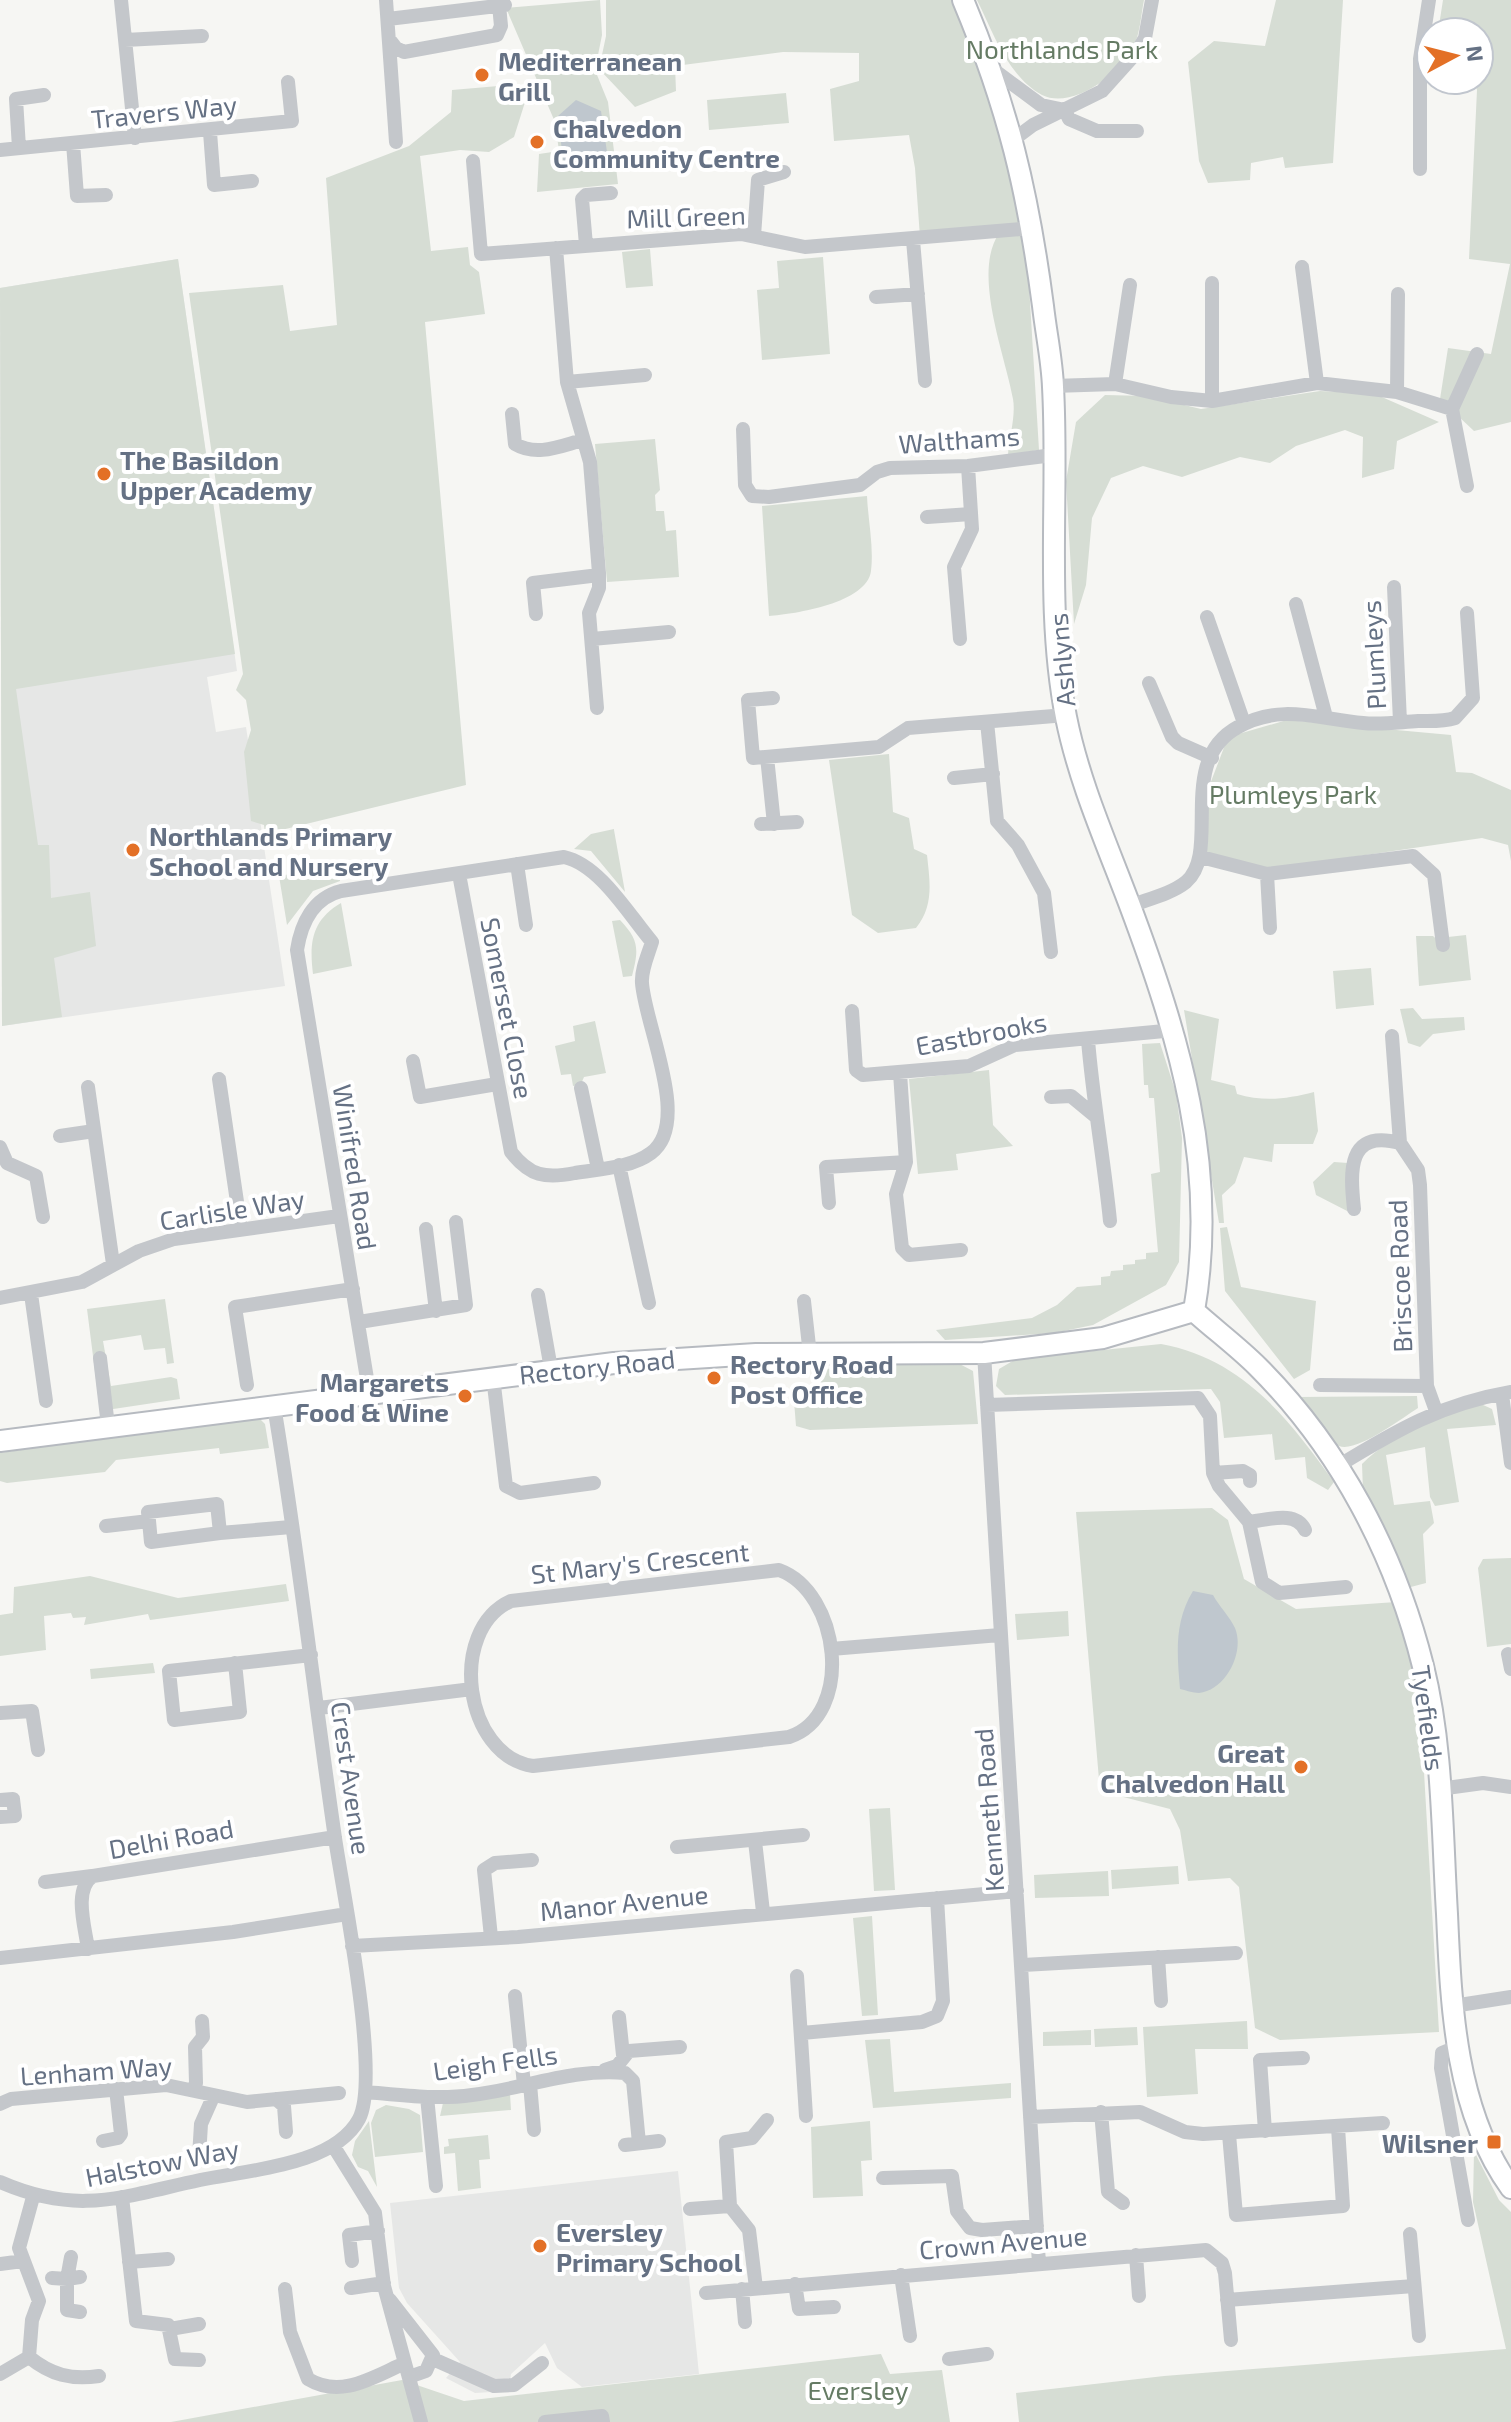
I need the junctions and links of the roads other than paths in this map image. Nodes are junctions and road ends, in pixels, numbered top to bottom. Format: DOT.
graph roads {
  1 [pos="121,0"];
  2 [pos="386,0"];
  3 [pos="963,0"];
  4 [pos="1152,0"];
  5 [pos="1429,0"];
  6 [pos="479,4"];
  7 [pos="388,19"];
  8 [pos="202,36"];
  9 [pos="389,39"];
  10 [pos="125,40"];
  11 [pos="991,68"];
  12 [pos="288,82"];
  13 [pos="44,95"];
  14 [pos="1065,110"];
  15 [pos="1137,131"];
  16 [pos="210,132"];
  17 [pos="135,138"];
  18 [pos="1013,140"];
  19 [pos="396,142"];
  20 [pos="73,143"];
  21 [pos="19,148"];
  22 [pos="0,150"];
  23 [pos="473,161"];
  24 [pos="1420,169"];
  25 [pos="784,172"];
  26 [pos="252,181"];
  27 [pos="611,193"];
  28 [pos="106,195"];
  29 [pos="1033,228"];
  30 [pos="754,236"];
  31 [pos="913,240"];
  32 [pos="586,245"];
  33 [pos="556,248"];
  34 [pos="1302,267"];
  35 [pos="1212,283"];
  36 [pos="1130,285"];
  37 [pos="918,294"];
  38 [pos="1398,294"];
  39 [pos="876,297"];
  40 [pos="1477,354"];
  41 [pos="645,375"];
  42 [pos="925,381"];
  43 [pos="567,382"];
  44 [pos="1317,383"];
  45 [pos="1115,384"];
  46 [pos="1053,386"];
  47 [pos="1397,392"];
  48 [pos="1212,401"];
  49 [pos="1452,409"];
  50 [pos="512,414"];
  51 [pos="743,429"];
  52 [pos="583,440"];
  53 [pos="1053,455"];
  54 [pos="968,466"];
  55 [pos="1467,486"];
  56 [pos="971,514"];
  57 [pos="927,517"];
  58 [pos="599,575"];
  59 [pos="1394,587"];
  60 [pos="1296,604"];
  61 [pos="1467,613"];
  62 [pos="536,614"];
  63 [pos="1207,617"];
  64 [pos="669,632"];
  65 [pos="592,639"];
  66 [pos="960,639"];
  67 [pos="1149,683"];
  68 [pos="773,698"];
  69 [pos="597,708"];
  70 [pos="1066,715"];
  71 [pos="1326,717"];
  72 [pos="987,722"];
  73 [pos="1400,722"];
  74 [pos="1244,723"];
  75 [pos="767,757"];
  76 [pos="1212,758"];
  77 [pos="993,774"];
  78 [pos="954,778"];
  79 [pos="797,822"];
  80 [pos="1201,857"];
  81 [pos="517,864"];
  82 [pos="459,874"];
  83 [pos="1267,874"];
  84 [pos="1130,906"];
  85 [pos="526,925"];
  86 [pos="1270,928"];
  87 [pos="1443,945"];
  88 [pos="1051,952"];
  89 [pos="852,1011"];
  90 [pos="1175,1030"];
  91 [pos="1392,1036"];
  92 [pos="1088,1040"];
  93 [pos="413,1061"];
  94 [pos="900,1073"];
  95 [pos="219,1079"];
  96 [pos="497,1084"];
  97 [pos="88,1087"];
  98 [pos="581,1088"];
  99 [pos="1051,1097"];
  100 [pos="1094,1115"];
  101 [pos="94,1131"];
  102 [pos="60,1136"];
  103 [pos="1400,1143"];
  104 [pos="0,1147"];
  105 [pos="906,1162"];
  106 [pos="619,1165"];
  107 [pos="598,1169"];
  108 [pos="829,1203"];
  109 [pos="1354,1209"];
  110 [pos="339,1216"];
  111 [pos="43,1217"];
  112 [pos="1110,1221"];
  113 [pos="456,1222"];
  114 [pos="241,1229"];
  115 [pos="426,1229"];
  116 [pos="961,1250"];
  117 [pos="113,1264"];
  118 [pos="353,1289"];
  119 [pos="31,1294"];
  120 [pos="538,1295"];
  121 [pos="0,1298"];
  122 [pos="804,1301"];
  123 [pos="649,1303"];
  124 [pos="436,1311"];
  125 [pos="1194,1311"];
  126 [pos="359,1322"];
  127 [pos="984,1353"];
  128 [pos="810,1355"];
  129 [pos="100,1358"];
  130 [pos="551,1369"];
  131 [pos="493,1377"];
  132 [pos="247,1385"];
  133 [pos="1320,1385"];
  134 [pos="1427,1386"];
  135 [pos="369,1391"];
  136 [pos="1506,1393"];
  137 [pos="46,1401"];
  138 [pos="987,1405"];
  139 [pos="274,1406"];
  140 [pos="1436,1411"];
  141 [pos="108,1426"];
  142 [pos="0,1441"];
  143 [pos="1511,1463"];
  144 [pos="1338,1466"];
  145 [pos="1213,1473"];
  146 [pos="1250,1481"];
  147 [pos="594,1483"];
  148 [pos="149,1521"];
  149 [pos="1249,1522"];
  150 [pos="106,1526"];
  151 [pos="291,1527"];
  152 [pos="1305,1530"];
  153 [pos="220,1533"];
  154 [pos="1346,1587"];
  155 [pos="1000,1635"];
  156 [pos="831,1649"];
  157 [pos="1508,1654"];
  158 [pos="311,1655"];
  159 [pos="235,1663"];
  160 [pos="1511,1669"];
  161 [pos="472,1689"];
  162 [pos="319,1708"];
  163 [pos="0,1713"];
  164 [pos="38,1750"];
  165 [pos="1511,1787"];
  166 [pos="1439,1789"];
  167 [pos="0,1800"];
  168 [pos="0,1817"];
  169 [pos="803,1835"];
  170 [pos="335,1837"];
  171 [pos="755,1841"];
  172 [pos="677,1847"];
  173 [pos="532,1860"];
  174 [pos="93,1876"];
  175 [pos="45,1882"];
  176 [pos="1017,1891"];
  177 [pos="937,1898"];
  178 [pos="763,1912"];
  179 [pos="347,1914"];
  180 [pos="491,1937"];
  181 [pos="352,1946"];
  182 [pos="88,1949"];
  183 [pos="1236,1953"];
  184 [pos="1158,1957"];
  185 [pos="0,1958"];
  186 [pos="1023,1965"];
  187 [pos="797,1976"];
  188 [pos="515,1996"];
  189 [pos="1511,1997"];
  190 [pos="1161,2001"];
  191 [pos="1453,2006"];
  192 [pos="619,2017"];
  193 [pos="202,2021"];
  194 [pos="802,2033"];
  195 [pos="1459,2046"];
  196 [pos="680,2047"];
  197 [pos="623,2055"];
  198 [pos="1303,2058"];
  199 [pos="602,2071"];
  200 [pos="527,2084"];
  201 [pos="116,2089"];
  202 [pos="193,2090"];
  203 [pos="366,2092"];
  204 [pos="339,2093"];
  205 [pos="213,2097"];
  206 [pos="427,2097"];
  207 [pos="276,2099"];
  208 [pos="0,2104"];
  209 [pos="1101,2112"];
  210 [pos="806,2116"];
  211 [pos="1030,2117"];
  212 [pos="767,2120"];
  213 [pos="1383,2123"];
  214 [pos="1338,2127"];
  215 [pos="534,2130"];
  216 [pos="1265,2131"];
  217 [pos="286,2132"];
  218 [pos="1229,2134"];
  219 [pos="103,2141"];
  220 [pos="659,2141"];
  221 [pos="334,2147"];
  222 [pos="199,2157"];
  223 [pos="883,2178"];
  224 [pos="0,2182"];
  225 [pos="436,2186"];
  226 [pos="1511,2188"];
  227 [pos="33,2197"];
  228 [pos="122,2197"];
  229 [pos="1123,2203"];
  230 [pos="730,2206"];
  231 [pos="690,2209"];
  232 [pos="1468,2220"];
  233 [pos="1037,2226"];
  234 [pos="378,2231"];
  235 [pos="1410,2234"];
  236 [pos="1136,2255"];
  237 [pos="71,2257"];
  238 [pos="168,2259"];
  239 [pos="23,2261"];
  240 [pos="352,2261"];
  241 [pos="129,2262"];
  242 [pos="0,2264"];
  243 [pos="1039,2264"];
  244 [pos="901,2275"];
  245 [pos="795,2284"];
  246 [pos="1414,2286"];
  247 [pos="351,2288"];
  248 [pos="749,2288"];
  249 [pos="285,2289"];
  250 [pos="386,2290"];
  251 [pos="706,2293"];
  252 [pos="1139,2296"];
  253 [pos="65,2297"];
  254 [pos="1227,2300"];
  255 [pos="39,2301"];
  256 [pos="834,2307"];
  257 [pos="80,2312"];
  258 [pos="745,2322"];
  259 [pos="199,2324"];
  260 [pos="170,2329"];
  261 [pos="910,2336"];
  262 [pos="1419,2336"];
  263 [pos="1231,2340"];
  264 [pos="987,2354"];
  265 [pos="29,2357"];
  266 [pos="433,2359"];
  267 [pos="949,2359"];
  268 [pos="199,2360"];
  269 [pos="542,2363"];
  270 [pos="407,2370"];
  271 [pos="0,2374"];
  272 [pos="99,2376"];
  273 [pos="421,2422"];
  274 [pos="545,2422"];
  275 [pos="603,2422"];
  1 -- 10 [label="street"];
  2 -- 7 [label="street"];
  3 -- 11 [label="street, Ashlyns"];
  4 -- 14 [label="street"];
  5 -- 24 [label="street"];
  6 -- 7 [label="street"];
  6 -- 9 [label="street"];
  7 -- 9 [label="street"];
  8 -- 10 [label="street"];
  9 -- 19 [label="street"];
  10 -- 17 [label="street"];
  11 -- 14 [label="street"];
  11 -- 18 [label="street, Ashlyns"];
  12 -- 16 [label="street, Travers Way"];
  13 -- 21 [label="street"];
  14 -- 15 [label="street"];
  14 -- 18 [label="street"];
  16 -- 17 [label="street, Travers Way"];
  16 -- 26 [label="street"];
  17 -- 20 [label="street, Travers Way"];
  18 -- 29 [label="street, Ashlyns"];
  20 -- 21 [label="street, Travers Way"];
  20 -- 28 [label="street"];
  21 -- 22 [label="street, Travers Way"];
  23 -- 33 [label="street, Mill Green"];
  25 -- 30 [label="street"];
  27 -- 32 [label="street"];
  29 -- 31 [label="street, Mill Green"];
  29 -- 46 [label="street, Ashlyns"];
  30 -- 31 [label="street, Mill Green"];
  30 -- 32 [label="street, Mill Green"];
  31 -- 37 [label="street"];
  32 -- 33 [label="street, Mill Green"];
  33 -- 43 [label="street"];
  34 -- 44 [label="street"];
  35 -- 48 [label="street"];
  36 -- 45 [label="street"];
  37 -- 39 [label="street"];
  37 -- 42 [label="street"];
  38 -- 47 [label="street"];
  40 -- 49 [label="street"];
  41 -- 43 [label="street"];
  43 -- 52 [label="street"];
  44 -- 47 [label="street"];
  44 -- 48 [label="street"];
  45 -- 46 [label="street"];
  45 -- 48 [label="street"];
  46 -- 53 [label="street, Ashlyns"];
  47 -- 49 [label="street"];
  49 -- 55 [label="street"];
  50 -- 52 [label="street"];
  51 -- 54 [label="street, Walthams"];
  52 -- 58 [label="street"];
  53 -- 54 [label="street, Walthams"];
  53 -- 70 [label="street, Ashlyns"];
  54 -- 56 [label="street"];
  56 -- 57 [label="street"];
  56 -- 66 [label="street"];
  58 -- 62 [label="street"];
  58 -- 65 [label="street"];
  59 -- 73 [label="street, Plumleys"];
  60 -- 71 [label="street, Plumleys"];
  61 -- 73 [label="street, Plumleys"];
  63 -- 74 [label="street"];
  64 -- 65 [label="street"];
  65 -- 69 [label="street"];
  67 -- 76 [label="street"];
  68 -- 75 [label="street"];
  70 -- 72 [label="street"];
  70 -- 84 [label="street, Ashlyns"];
  71 -- 73 [label="street, Plumleys"];
  71 -- 74 [label="street, Plumleys"];
  72 -- 75 [label="street"];
  72 -- 77 [label="street"];
  74 -- 76 [label="street"];
  75 -- 79 [label="street"];
  76 -- 80 [label="street"];
  77 -- 78 [label="street"];
  77 -- 88 [label="street"];
  80 -- 83 [label="street"];
  80 -- 84 [label="street"];
  81 -- 82 [label="street"];
  81 -- 85 [label="street"];
  81 -- 106 [label="street"];
  82 -- 96 [label="street, Somerset Close"];
  82 -- 110 [label="street, Winifred Road"];
  83 -- 86 [label="street"];
  83 -- 87 [label="street"];
  84 -- 90 [label="street, Ashlyns"];
  89 -- 94 [label="street, Eastbrooks"];
  90 -- 92 [label="street, Eastbrooks"];
  90 -- 125 [label="street, Ashlyns"];
  91 -- 103 [label="street, Briscoe Road"];
  92 -- 94 [label="street, Eastbrooks"];
  92 -- 100 [label="street"];
  93 -- 96 [label="street"];
  94 -- 105 [label="street"];
  95 -- 114 [label="street"];
  96 -- 107 [label="street, Somerset Close"];
  97 -- 101 [label="street"];
  98 -- 107 [label="street"];
  99 -- 100 [label="street"];
  100 -- 112 [label="street"];
  101 -- 102 [label="street"];
  101 -- 117 [label="street"];
  103 -- 109 [label="street, Briscoe Road"];
  103 -- 134 [label="street, Briscoe Road"];
  104 -- 111 [label="street"];
  105 -- 108 [label="street"];
  105 -- 116 [label="street"];
  106 -- 107 [label="street"];
  106 -- 123 [label="street"];
  110 -- 114 [label="street, Carlisle Way"];
  110 -- 118 [label="street, Winifred Road"];
  113 -- 124 [label="street"];
  114 -- 117 [label="street, Carlisle Way"];
  115 -- 124 [label="street"];
  117 -- 119 [label="street, Carlisle Way"];
  118 -- 126 [label="street, Winifred Road"];
  118 -- 132 [label="street"];
  119 -- 121 [label="street, Carlisle Way"];
  119 -- 137 [label="street"];
  120 -- 130 [label="street"];
  122 -- 128 [label="street"];
  124 -- 126 [label="street"];
  125 -- 127 [label="street, Rectory Road"];
  125 -- 144 [label="street, Tyefields"];
  126 -- 135 [label="street, Winifred Road"];
  127 -- 128 [label="street, Rectory Road"];
  127 -- 138 [label="street, Kenneth Road"];
  128 -- 130 [label="street, Rectory Road"];
  129 -- 141 [label="street"];
  130 -- 131 [label="street, Rectory Road"];
  131 -- 135 [label="street, Rectory Road"];
  131 -- 147 [label="street"];
  133 -- 134 [label="street"];
  134 -- 140 [label="street, Briscoe Road"];
  135 -- 139 [label="street, Rectory Road"];
  136 -- 140 [label="street"];
  136 -- 143 [label="street"];
  138 -- 145 [label="street"];
  138 -- 155 [label="street, Kenneth Road"];
  139 -- 141 [label="street, Rectory Road"];
  139 -- 151 [label="street, Crest Avenue"];
  140 -- 144 [label="street"];
  141 -- 142 [label="street, Rectory Road"];
  144 -- 166 [label="street, Tyefields"];
  145 -- 146 [label="street"];
  145 -- 149 [label="street"];
  148 -- 150 [label="street"];
  148 -- 153 [label="street"];
  148 -- 153 [label="street"];
  149 -- 152 [label="street"];
  149 -- 154 [label="street"];
  151 -- 153 [label="street"];
  151 -- 158 [label="street, Crest Avenue"];
  155 -- 156 [label="street"];
  155 -- 176 [label="street, Kenneth Road"];
  156 -- 161 [label="street, St Mary's Crescent"];
  156 -- 161 [label="street, St Mary's Crescent"];
  157 -- 160 [label="street"];
  158 -- 159 [label="street"];
  158 -- 162 [label="street, Crest Avenue"];
  159 -- 159 [label="street"];
  161 -- 162 [label="street"];
  162 -- 170 [label="street, Crest Avenue"];
  163 -- 164 [label="street"];
  165 -- 166 [label="street"];
  166 -- 191 [label="street, Tyefields"];
  167 -- 168 [label="street"];
  169 -- 171 [label="street, Manor Avenue"];
  170 -- 174 [label="street, Delhi Road"];
  170 -- 179 [label="street, Crest Avenue"];
  171 -- 172 [label="street, Manor Avenue"];
  171 -- 178 [label="street"];
  173 -- 180 [label="street, Manor Avenue"];
  174 -- 175 [label="street"];
  174 -- 182 [label="street, Delhi Road"];
  176 -- 177 [label="street, Manor Avenue"];
  176 -- 186 [label="street, Kenneth Road"];
  177 -- 178 [label="street, Manor Avenue"];
  177 -- 194 [label="street"];
  178 -- 180 [label="street, Manor Avenue"];
  179 -- 181 [label="street, Crest Avenue"];
  179 -- 182 [label="street"];
  180 -- 181 [label="street, Manor Avenue"];
  181 -- 203 [label="street, Crest Avenue"];
  182 -- 185 [label="street"];
  183 -- 184 [label="street"];
  184 -- 186 [label="street"];
  184 -- 190 [label="street"];
  186 -- 211 [label="street, Kenneth Road"];
  187 -- 194 [label="street"];
  188 -- 200 [label="street"];
  189 -- 191 [label="street"];
  191 -- 195 [label="street, Tyefields"];
  192 -- 197 [label="street"];
  193 -- 202 [label="street"];
  194 -- 210 [label="street"];
  195 -- 226 [label="street, Tyefields"];
  195 -- 232 [label="street"];
  196 -- 197 [label="street"];
  197 -- 199 [label="street"];
  198 -- 216 [label="street"];
  199 -- 200 [label="street, Leigh Fells"];
  199 -- 220 [label="street, Leigh Fells"];
  200 -- 206 [label="street, Leigh Fells"];
  200 -- 215 [label="street"];
  201 -- 202 [label="street, Lenham Way"];
  201 -- 208 [label="street, Lenham Way"];
  201 -- 219 [label="street"];
  202 -- 205 [label="street, Lenham Way"];
  203 -- 206 [label="street, Leigh Fells"];
  203 -- 221 [label="street, Crest Avenue"];
  204 -- 207 [label="street, Lenham Way"];
  205 -- 207 [label="street, Lenham Way"];
  205 -- 222 [label="street"];
  206 -- 225 [label="street"];
  207 -- 217 [label="street"];
  209 -- 211 [label="street"];
  209 -- 218 [label="street"];
  209 -- 229 [label="street"];
  211 -- 233 [label="street, Kenneth Road"];
  212 -- 230 [label="street"];
  213 -- 214 [label="street"];
  214 -- 216 [label="street"];
  214 -- 218 [label="street"];
  216 -- 218 [label="street"];
  221 -- 228 [label="street, Halstow Way"];
  221 -- 234 [label="street"];
  223 -- 233 [label="street"];
  224 -- 227 [label="street, Halstow Way"];
  227 -- 228 [label="street, Halstow Way"];
  227 -- 239 [label="street"];
  228 -- 241 [label="street"];
  230 -- 231 [label="street"];
  230 -- 248 [label="street"];
  233 -- 243 [label="street, Kenneth Road"];
  234 -- 240 [label="street"];
  234 -- 250 [label="street"];
  235 -- 246 [label="street"];
  236 -- 243 [label="street, Crown Avenue"];
  236 -- 252 [label="street"];
  236 -- 254 [label="street, Crown Avenue"];
  237 -- 253 [label="street"];
  238 -- 241 [label="street"];
  239 -- 242 [label="street"];
  239 -- 255 [label="street"];
  241 -- 260 [label="street"];
  243 -- 244 [label="street, Crown Avenue"];
  244 -- 245 [label="street, Crown Avenue"];
  244 -- 261 [label="street"];
  245 -- 248 [label="street, Crown Avenue"];
  245 -- 256 [label="street"];
  246 -- 254 [label="street"];
  246 -- 262 [label="street"];
  247 -- 250 [label="street"];
  248 -- 251 [label="street, Crown Avenue"];
  248 -- 258 [label="street"];
  249 -- 270 [label="street"];
  250 -- 266 [label="street"];
  250 -- 270 [label="street"];
  253 -- 255 [label="street"];
  253 -- 257 [label="street"];
  254 -- 263 [label="street, Crown Avenue"];
  255 -- 265 [label="street"];
  259 -- 260 [label="street"];
  260 -- 268 [label="street"];
  264 -- 267 [label="street"];
  265 -- 271 [label="street"];
  265 -- 272 [label="street"];
  266 -- 269 [label="street"];
  266 -- 270 [label="street"];
  270 -- 273 [label="street"];
  274 -- 275 [label="street"];
}
